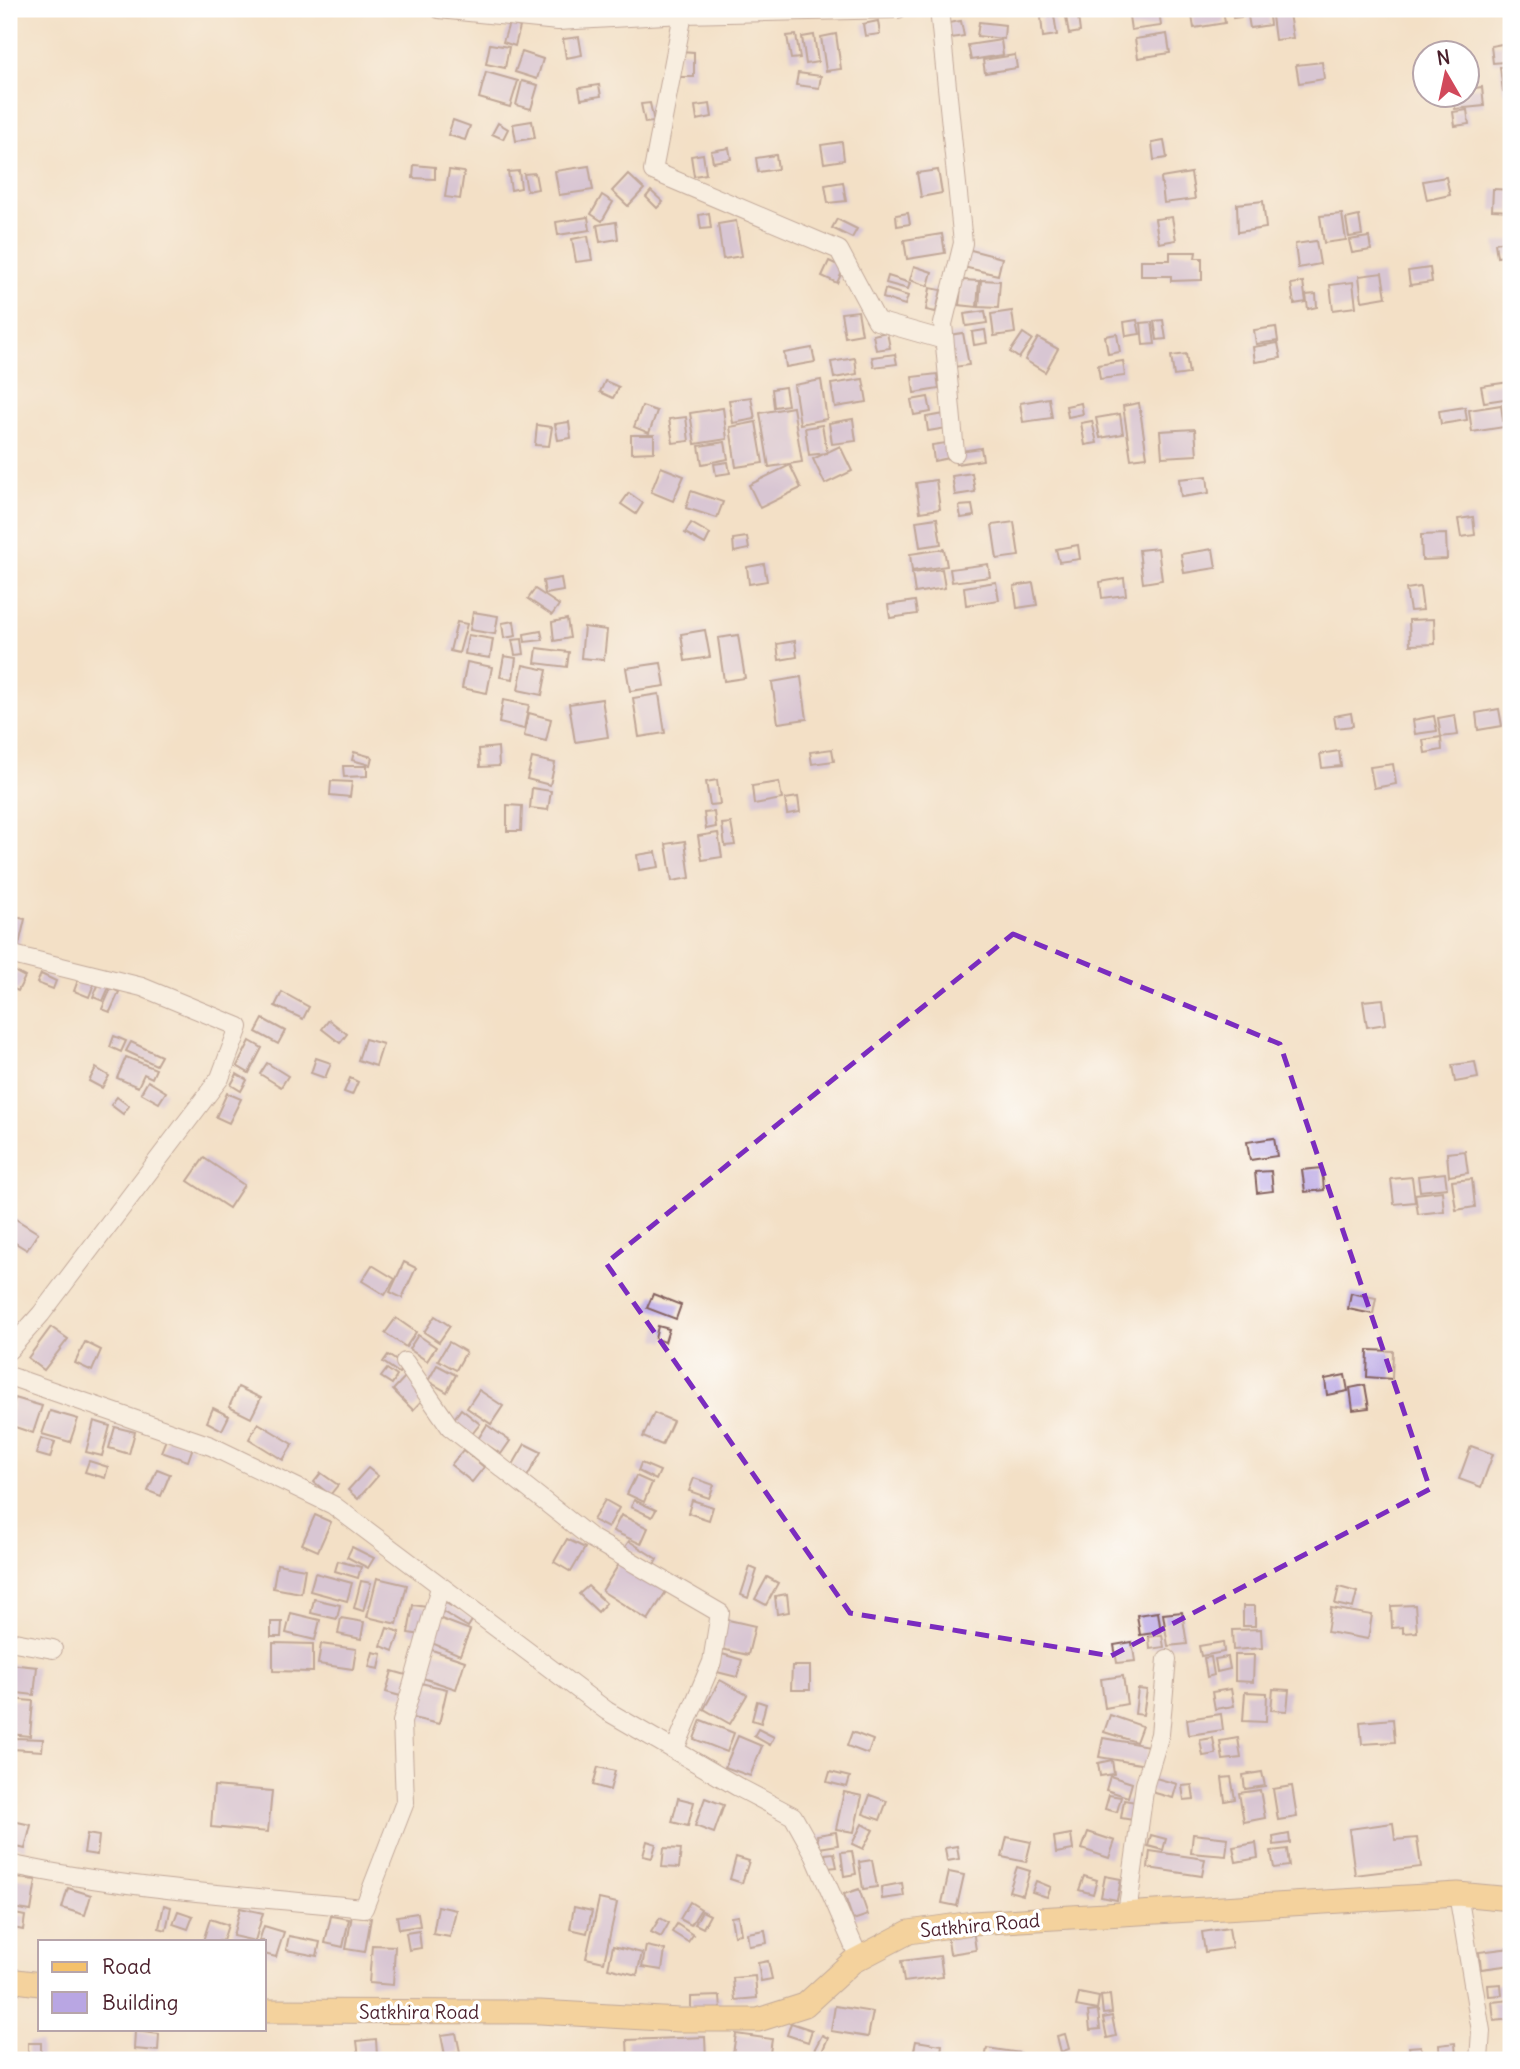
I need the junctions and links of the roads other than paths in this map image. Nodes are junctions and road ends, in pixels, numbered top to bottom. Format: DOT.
graph roads {
  1 [pos="439,9"];
  2 [pos="898,9"];
  3 [pos="939,9"];
  4 [pos="683,14"];
  5 [pos="944,340"];
  6 [pos="955,453"];
  7 [pos="9,954"];
  8 [pos="9,1350"];
  9 [pos="405,1363"];
  10 [pos="9,1376"];
  11 [pos="440,1587"];
  12 [pos="9,1641"];
  13 [pos="53,1649"];
  14 [pos="1167,1659"];
  15 [pos="675,1749"];
  16 [pos="9,1864"];
  17 [pos="1458,1894"];
  18 [pos="1511,1899"];
  19 [pos="1126,1914"];
  20 [pos="859,1958"];
  21 [pos="9,1980"];
  22 [pos="38,1984"];
  23 [pos="266,2011"];
  24 [pos="1479,2060"];
  1 -- 4 [label="street"];
  2 -- 4 [label="street"];
  3 -- 5 [label="street"];
  4 -- 5 [label="street"];
  5 -- 6 [label="street"];
  7 -- 8 [label="street"];
  9 -- 15 [label="street"];
  10 -- 11 [label="street"];
  11 -- 15 [label="street"];
  11 -- 16 [label="street"];
  12 -- 13 [label="street"];
  14 -- 19 [label="street"];
  15 -- 20 [label="street"];
  17 -- 18 [label="main road, Satkhira Road"];
  17 -- 19 [label="main road, Satkhira Road"];
  17 -- 24 [label="street"];
  19 -- 20 [label="main road, Satkhira Road"];
  20 -- 23 [label="main road, Satkhira Road"];
  21 -- 22 [label="main road"];
}
